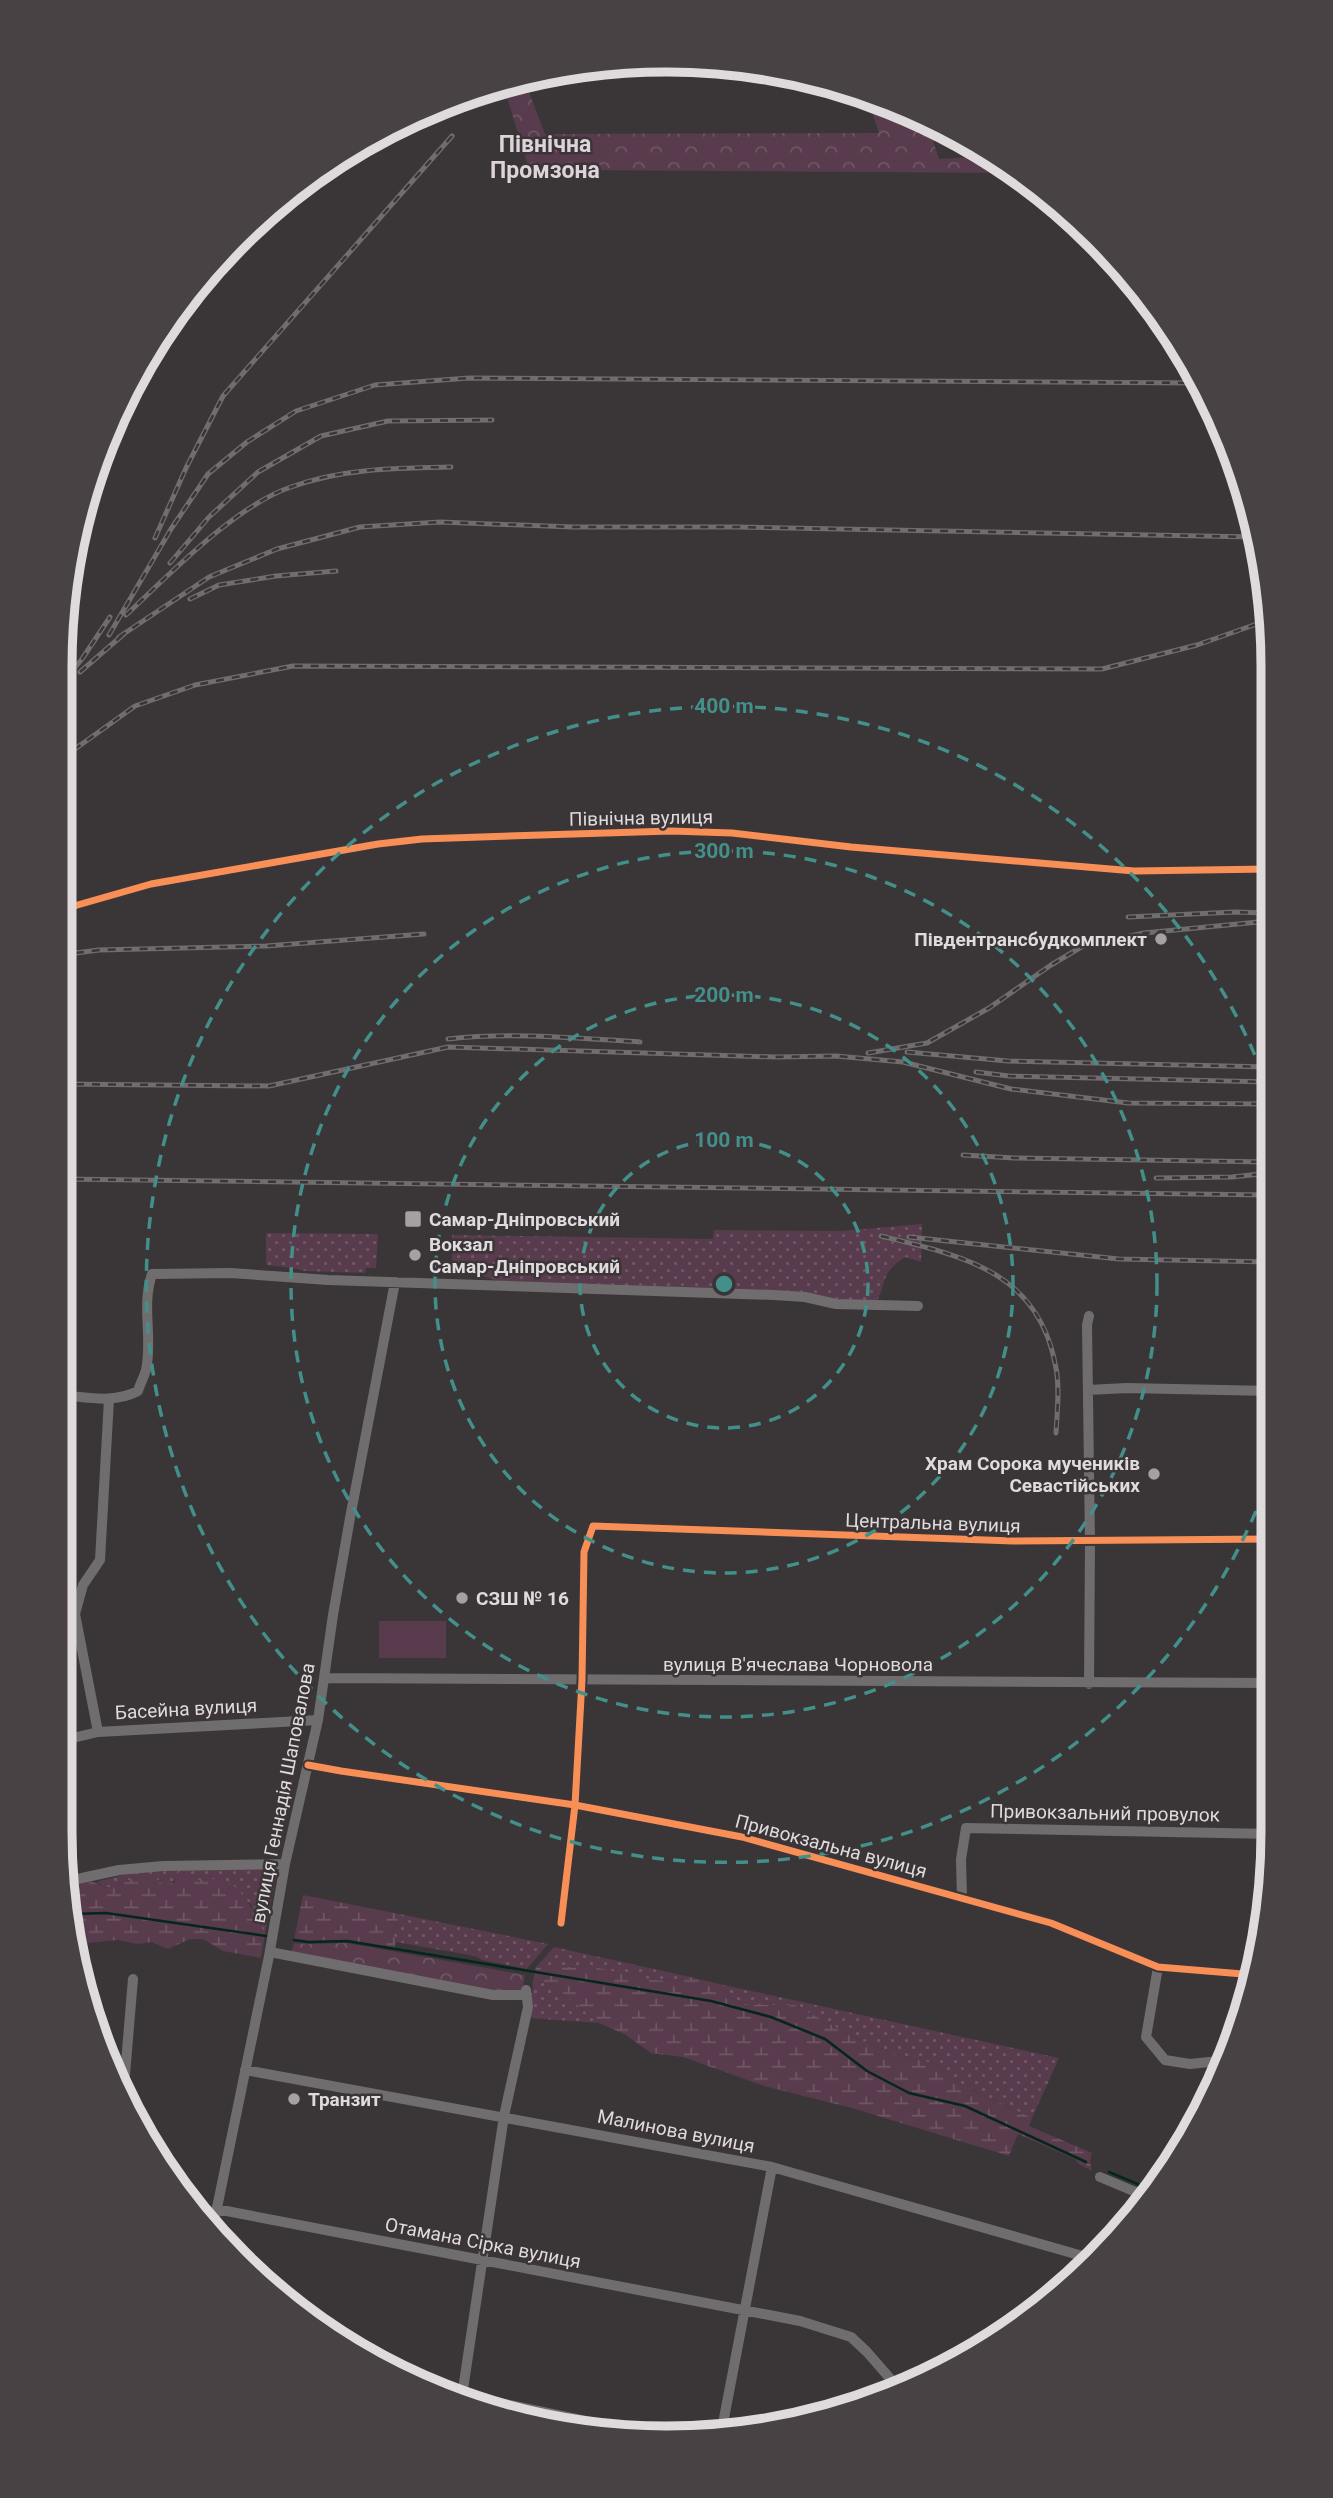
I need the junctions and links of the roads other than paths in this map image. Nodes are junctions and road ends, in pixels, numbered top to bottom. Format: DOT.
graph roads {
  1 [pos="1261,869"];
  2 [pos="72,907"];
  3 [pos="395,1282"];
  4 [pos="918,1306"];
  5 [pos="1089,1316"];
  6 [pos="1088,1390"];
  7 [pos="1261,1391"];
  8 [pos="72,1396"];
  9 [pos="109,1399"];
  10 [pos="1261,1539"];
  11 [pos="1090,1541"];
  12 [pos="324,1678"];
  13 [pos="582,1680"];
  14 [pos="1089,1684"];
  15 [pos="1261,1684"];
  16 [pos="318,1720"];
  17 [pos="98,1732"];
  18 [pos="72,1738"];
  19 [pos="307,1765"];
  20 [pos="575,1805"];
  21 [pos="1261,1834"];
  22 [pos="285,1864"];
  23 [pos="74,1880"];
  24 [pos="962,1898"];
  25 [pos="561,1923"];
  26 [pos="270,1954"];
  27 [pos="1158,1967"];
  28 [pos="1244,1974"];
  29 [pos="133,1979"];
  30 [pos="1215,2061"];
  31 [pos="245,2070"];
  32 [pos="125,2077"];
  33 [pos="504,2116"];
  34 [pos="772,2167"];
  35 [pos="1100,2177"];
  36 [pos="1139,2193"];
  37 [pos="216,2209"];
  38 [pos="214,2218"];
  39 [pos="1083,2256"];
  40 [pos="482,2261"];
  41 [pos="743,2310"];
  42 [pos="893,2381"];
  43 [pos="461,2390"];
  44 [pos="513,2406"];
  45 [pos="576,2419"];
  46 [pos="723,2423"];
  1 -- 2 [label="street, Північна вулиця"];
  3 -- 4 [label="street"];
  3 -- 9 [label="street"];
  3 -- 12 [label="street, вулиця Геннадія Шаповалова"];
  5 -- 6 [label="street"];
  6 -- 7 [label="street"];
  6 -- 11 [label="street"];
  8 -- 9 [label="street"];
  9 -- 17 [label="street, Басейна вулиця"];
  10 -- 11 [label="street, Центральна вулиця"];
  11 -- 13 [label="street, Центральна вулиця"];
  11 -- 14 [label="street"];
  12 -- 13 [label="street, вулиця В'ячеслава Чорновола"];
  12 -- 16 [label="street, вулиця Геннадія Шаповалова"];
  13 -- 14 [label="street, вулиця В'ячеслава Чорновола"];
  13 -- 20 [label="street"];
  14 -- 15 [label="street, вулиця В'ячеслава Чорновола"];
  16 -- 17 [label="street, Басейна вулиця"];
  16 -- 19 [label="street, вулиця Геннадія Шаповалова"];
  17 -- 18 [label="street, Басейна вулиця"];
  19 -- 20 [label="street, Привокзальна вулиця"];
  19 -- 22 [label="street, вулиця Геннадія Шаповалова"];
  20 -- 24 [label="street, Привокзальна вулиця"];
  20 -- 25 [label="street"];
  21 -- 24 [label="street, Привокзальний провулок"];
  22 -- 23 [label="street"];
  22 -- 26 [label="street, вулиця Геннадія Шаповалова"];
  24 -- 27 [label="street, Привокзальна вулиця"];
  26 -- 31 [label="street, вулиця Геннадія Шаповалова"];
  26 -- 33 [label="street"];
  27 -- 28 [label="street, Привокзальна вулиця"];
  27 -- 30 [label="street"];
  29 -- 32 [label="street"];
  31 -- 33 [label="street, Малинова вулиця"];
  31 -- 37 [label="street, вулиця Геннадія Шаповалова"];
  33 -- 34 [label="street, Малинова вулиця"];
  33 -- 40 [label="street"];
  34 -- 39 [label="street, Малинова вулиця"];
  34 -- 41 [label="street"];
  35 -- 36 [label="street"];
  37 -- 38 [label="street, вулиця Геннадія Шаповалова"];
  37 -- 40 [label="street, Отамана Сірка вулиця"];
  40 -- 41 [label="street, Отамана Сірка вулиця"];
  40 -- 43 [label="street"];
  41 -- 42 [label="street, Отамана Сірка вулиця"];
  41 -- 46 [label="street"];
  44 -- 45 [label="street"];
}
